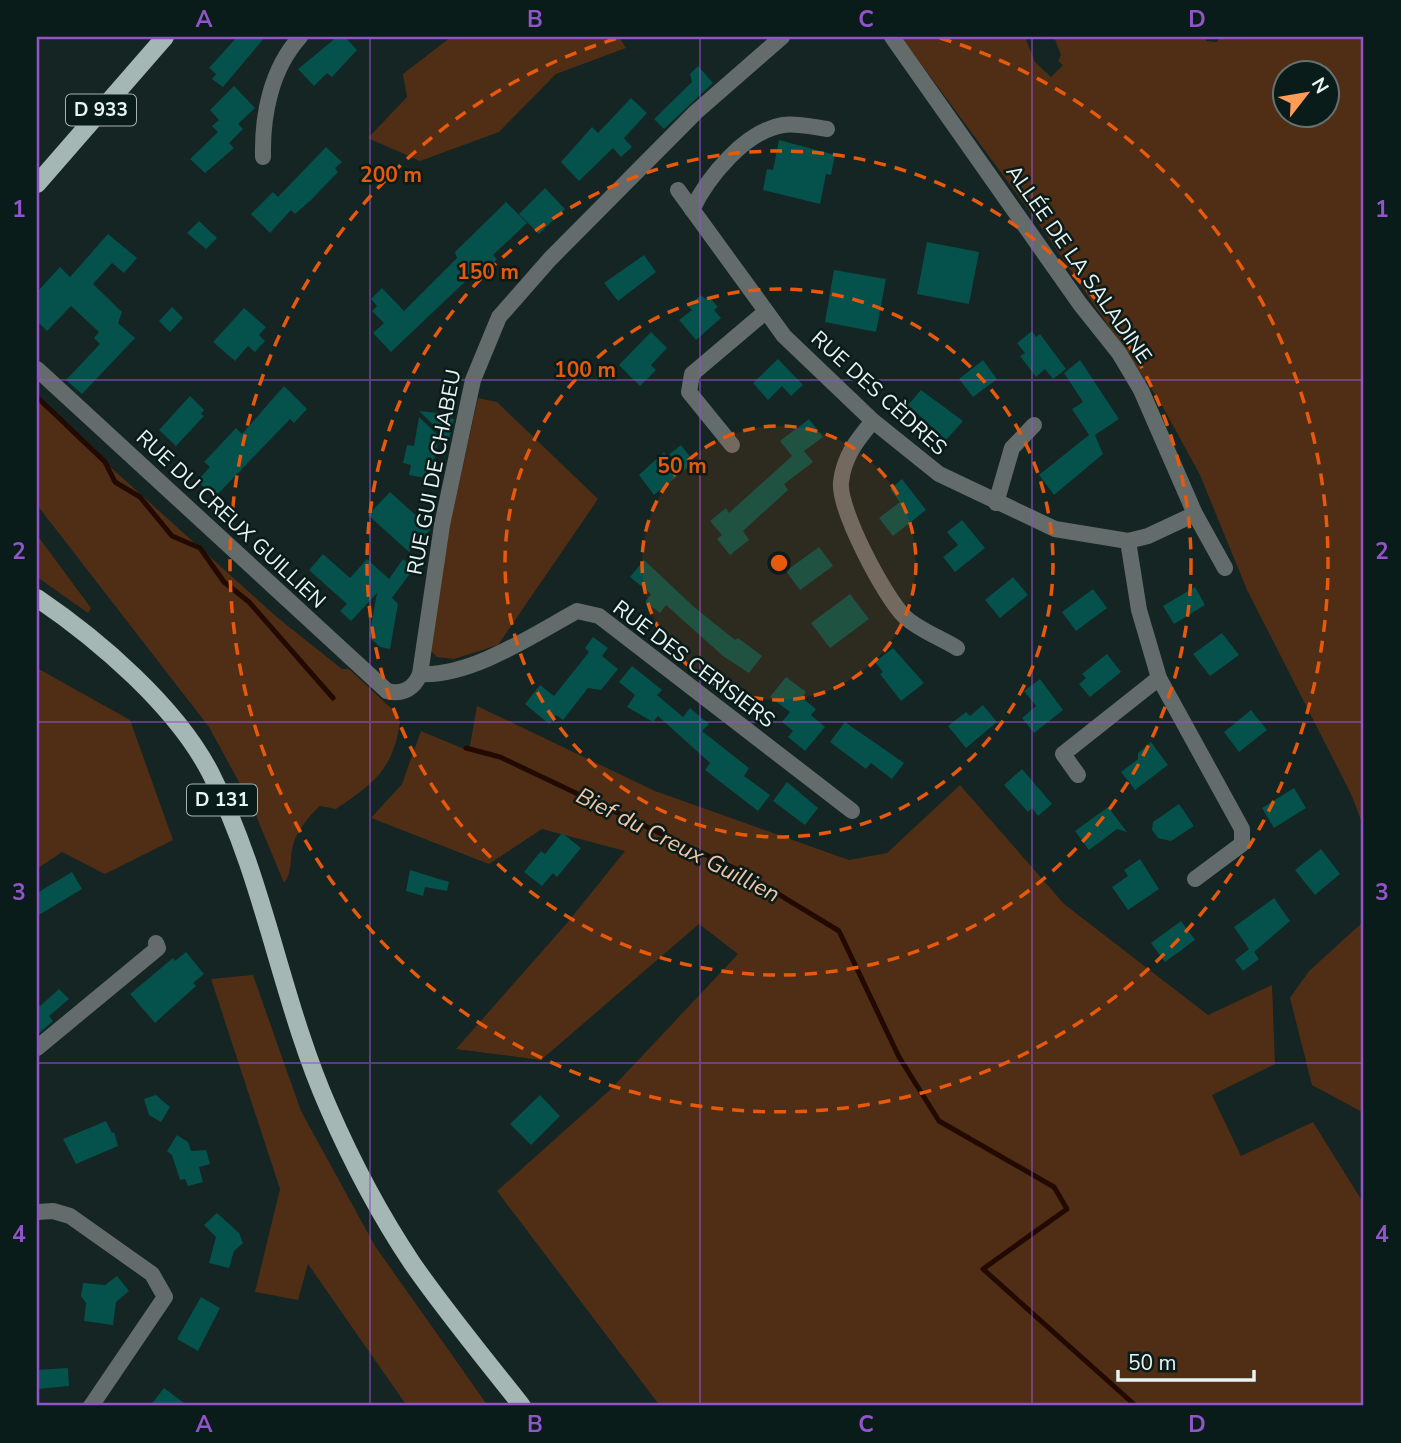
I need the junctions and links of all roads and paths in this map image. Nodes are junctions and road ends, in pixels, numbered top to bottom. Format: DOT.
graph roads {
  1 [pos="165,37"];
  2 [pos="300,37"];
  3 [pos="782,37"];
  4 [pos="892,37"];
  5 [pos="827,128"];
  6 [pos="263,157"];
  7 [pos="37,184"];
  8 [pos="678,190"];
  9 [pos="692,210"];
  10 [pos="764,313"];
  11 [pos="37,369"];
  12 [pos="873,421"];
  13 [pos="1034,425"];
  14 [pos="732,445"];
  15 [pos="996,503"];
  16 [pos="1195,514"];
  17 [pos="1128,541"];
  18 [pos="1225,568"];
  19 [pos="42,602"];
  20 [pos="957,648"];
  21 [pos="420,674"];
  22 [pos="1159,678"];
  23 [pos="1079,775"];
  24 [pos="852,811"];
  25 [pos="1195,879"];
  26 [pos="156,943"];
  27 [pos="37,1048"];
  28 [pos="37,1212"];
  29 [pos="91,1406"];
  30 [pos="522,1406"];
  1 -- 7 [label="main road, D 933"];
  2 -- 6 [label="street"];
  3 -- 21 [label="street, RUE GUI DE CHABEU"];
  4 -- 16 [label="street, ALLÉE DE LA SALADINE"];
  5 -- 9 [label="street"];
  8 -- 9 [label="street, RUE DES CÈDRES"];
  9 -- 10 [label="street, RUE DES CÈDRES"];
  10 -- 12 [label="street, RUE DES CÈDRES"];
  10 -- 14 [label="street"];
  11 -- 21 [label="street, RUE DU CREUX GUILLIEN"];
  12 -- 15 [label="street, RUE DES CÈDRES"];
  12 -- 20 [label="street"];
  13 -- 15 [label="street"];
  15 -- 17 [label="street, RUE DES CÈDRES"];
  16 -- 17 [label="street, RUE DES CÈDRES"];
  16 -- 18 [label="street, ALLÉE DE LA SALADINE"];
  17 -- 22 [label="street"];
  19 -- 30 [label="main road, D 131"];
  21 -- 24 [label="street, RUE DES CERISIERS"];
  22 -- 23 [label="street"];
  22 -- 25 [label="street"];
  26 -- 27 [label="street"];
  28 -- 29 [label="street"];
}
